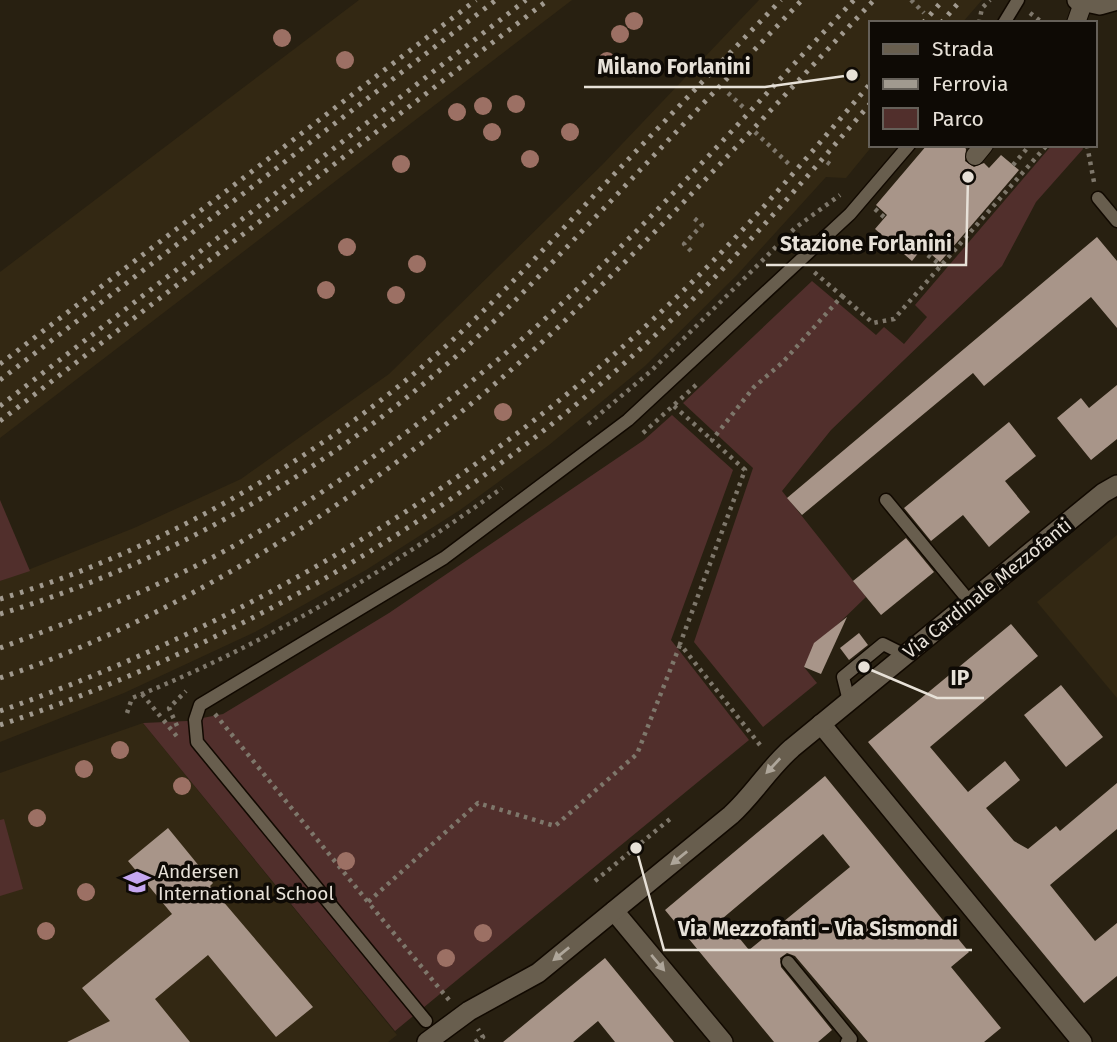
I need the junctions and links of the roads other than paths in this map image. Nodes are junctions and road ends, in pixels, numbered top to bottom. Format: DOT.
graph roads {
  1 [pos="1018,0"];
  2 [pos="1116,0"];
  3 [pos="1080,1"];
  4 [pos="1005,21"];
  5 [pos="1076,21"];
  6 [pos="907,147"];
  7 [pos="1098,198"];
  8 [pos="1117,220"];
  9 [pos="1117,485"];
  10 [pos="886,500"];
  11 [pos="970,602"];
  12 [pos="821,724"];
  13 [pos="614,911"];
  14 [pos="788,962"];
  15 [pos="429,1036"];
  16 [pos="458,1042"];
  17 [pos="723,1042"];
  18 [pos="847,1042"];
  19 [pos="1082,1042"];
  1 -- 4 [label="lane"];
  2 -- 3 [label="street"];
  3 -- 5 [label="street"];
  6 -- 15 [label="lane"];
  7 -- 8 [label="lane"];
  9 -- 11 [label="street, Via Cardinale Mezzofanti"];
  10 -- 11 [label="lane"];
  11 -- 12 [label="street, Via Cardinale Mezzofanti"];
  12 -- 13 [label="street, Via Cardinale Mezzofanti, one-way"];
  12 -- 19 [label="street"];
  13 -- 15 [label="street, Via Cardinale Mezzofanti, one-way"];
  13 -- 17 [label="street, one-way"];
  14 -- 18 [label="lane"];
  15 -- 16 [label="street"];
}
